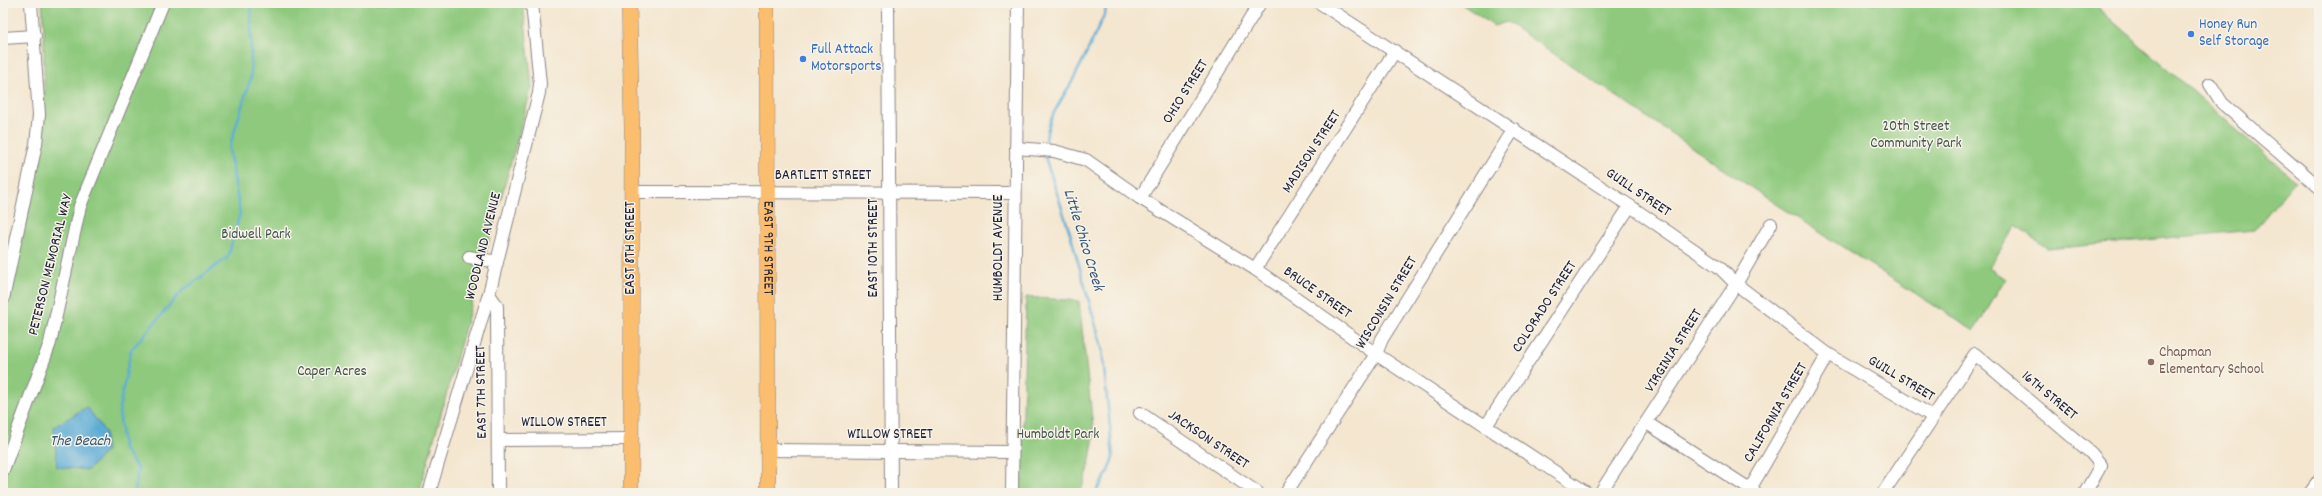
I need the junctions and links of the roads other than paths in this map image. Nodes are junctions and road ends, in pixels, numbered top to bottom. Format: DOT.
graph roads {
  1 [pos="31,3"];
  2 [pos="163,3"];
  3 [pos="532,3"];
  4 [pos="630,3"];
  5 [pos="767,3"];
  6 [pos="888,3"];
  7 [pos="1018,3"];
  8 [pos="1260,3"];
  9 [pos="1320,3"];
  10 [pos="35,36"];
  11 [pos="3,38"];
  12 [pos="1395,51"];
  13 [pos="2210,84"];
  14 [pos="1514,129"];
  15 [pos="1021,148"];
  16 [pos="2319,188"];
  17 [pos="632,192"];
  18 [pos="766,192"];
  19 [pos="889,192"];
  20 [pos="1015,193"];
  21 [pos="1140,198"];
  22 [pos="1630,206"];
  23 [pos="1771,224"];
  24 [pos="469,257"];
  25 [pos="497,262"];
  26 [pos="1255,269"];
  27 [pos="1736,284"];
  28 [pos="489,294"];
  29 [pos="3,299"];
  30 [pos="1376,354"];
  31 [pos="1828,354"];
  32 [pos="1140,413"];
  33 [pos="1932,416"];
  34 [pos="1647,423"];
  35 [pos="1486,426"];
  36 [pos="630,439"];
  37 [pos="498,440"];
  38 [pos="768,450"];
  39 [pos="891,451"];
  40 [pos="1012,452"];
  41 [pos="3,470"];
  42 [pos="2319,481"];
  43 [pos="2319,486"];
  44 [pos="1753,491"];
  45 [pos="429,493"];
  46 [pos="498,493"];
  47 [pos="631,493"];
  48 [pos="768,493"];
  49 [pos="891,493"];
  50 [pos="1012,493"];
  51 [pos="1258,493"];
  52 [pos="1286,493"];
  53 [pos="1587,493"];
  54 [pos="1600,493"];
  55 [pos="1883,493"];
  56 [pos="2085,493"];
  57 [pos="2311,493"];
  1 -- 10 [label="street"];
  2 -- 41 [label="street, PETERSON MEMORIAL WAY"];
  3 -- 25 [label="street, WOODLAND AVENUE"];
  4 -- 17 [label="main road, EAST 8TH STREET"];
  5 -- 18 [label="main road, EAST 9TH STREET"];
  6 -- 19 [label="street, EAST 10TH STREET"];
  7 -- 15 [label="street, HUMBOLDT AVENUE"];
  8 -- 21 [label="street, OHIO STREET"];
  9 -- 12 [label="street, GUILL STREET"];
  10 -- 11 [label="street"];
  10 -- 29 [label="street"];
  12 -- 14 [label="street, GUILL STREET"];
  12 -- 26 [label="street, MADISON STREET"];
  13 -- 16 [label="street"];
  14 -- 22 [label="street, GUILL STREET"];
  14 -- 30 [label="street, WISCONSIN STREET"];
  15 -- 20 [label="street, HUMBOLDT AVENUE"];
  15 -- 21 [label="street, BRUCE STREET"];
  17 -- 18 [label="street, BARTLETT STREET"];
  17 -- 36 [label="main road, EAST 8TH STREET"];
  18 -- 19 [label="street, BARTLETT STREET"];
  18 -- 38 [label="main road, EAST 9TH STREET"];
  19 -- 20 [label="street, BARTLETT STREET"];
  19 -- 39 [label="street, EAST 10TH STREET"];
  20 -- 40 [label="street, HUMBOLDT AVENUE"];
  21 -- 26 [label="street, BRUCE STREET"];
  22 -- 27 [label="street, GUILL STREET"];
  22 -- 35 [label="street, COLORADO STREET"];
  23 -- 27 [label="street, VIRGINIA STREET"];
  24 -- 25 [label="street"];
  25 -- 28 [label="street, WOODLAND AVENUE"];
  26 -- 30 [label="street, BRUCE STREET"];
  27 -- 31 [label="street, GUILL STREET"];
  27 -- 34 [label="street, VIRGINIA STREET"];
  28 -- 37 [label="street, EAST 7TH STREET"];
  28 -- 45 [label="street, WOODLAND AVENUE"];
  30 -- 35 [label="street, BRUCE STREET"];
  30 -- 52 [label="street, WISCONSIN STREET"];
  31 -- 33 [label="street, GUILL STREET"];
  31 -- 44 [label="street, CALIFORNIA STREET"];
  32 -- 51 [label="street, JACKSON STREET"];
  33 -- 55 [label="street"];
  33 -- 56 [label="street, 16TH STREET"];
  34 -- 44 [label="street"];
  34 -- 54 [label="street, VIRGINIA STREET"];
  35 -- 53 [label="street, BRUCE STREET"];
  36 -- 37 [label="street, WILLOW STREET"];
  36 -- 47 [label="main road, EAST 8TH STREET"];
  37 -- 46 [label="street, EAST 7TH STREET"];
  38 -- 39 [label="street, WILLOW STREET"];
  38 -- 48 [label="main road, EAST 9TH STREET"];
  39 -- 40 [label="street, WILLOW STREET"];
  39 -- 49 [label="street, EAST 10TH STREET"];
  40 -- 50 [label="street, HUMBOLDT AVENUE"];
  42 -- 57 [label="street"];
  43 -- 57 [label="street"];
}
